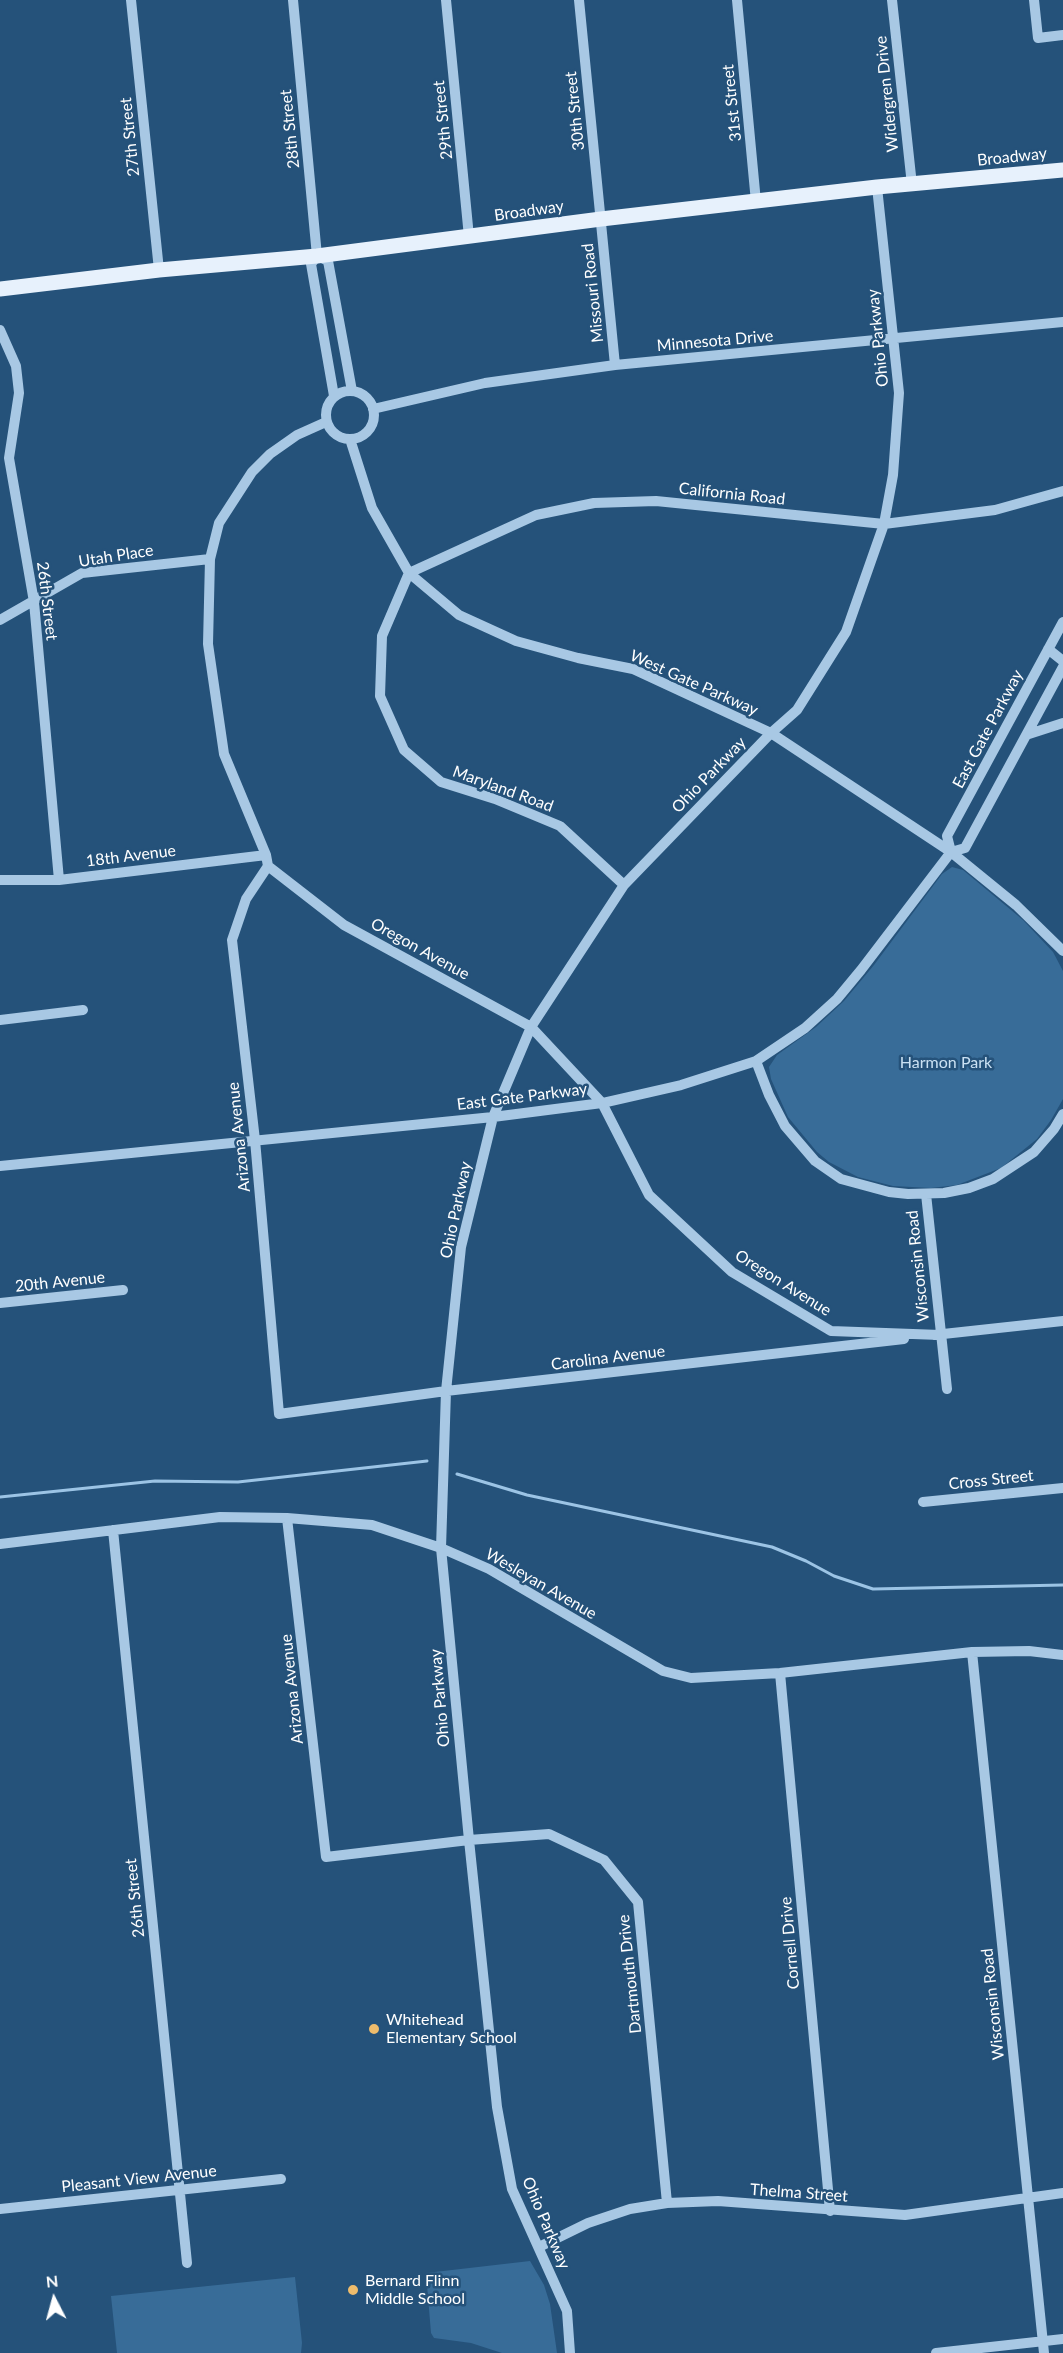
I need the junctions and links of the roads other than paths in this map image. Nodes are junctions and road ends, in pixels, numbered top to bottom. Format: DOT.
graph roads {
  1 [pos="131,0"];
  2 [pos="293,0"];
  3 [pos="446,0"];
  4 [pos="579,0"];
  5 [pos="737,0"];
  6 [pos="892,0"];
  7 [pos="1034,0"];
  8 [pos="1063,35"];
  9 [pos="1063,170"];
  10 [pos="912,185"];
  11 [pos="877,187"];
  12 [pos="756,202"];
  13 [pos="601,219"];
  14 [pos="469,237"];
  15 [pos="317,256"];
  16 [pos="159,270"];
  17 [pos="0,289"];
  18 [pos="1063,322"];
  19 [pos="0,330"];
  20 [pos="895,340"];
  21 [pos="615,365"];
  22 [pos="352,391"];
  23 [pos="334,396"];
  24 [pos="373,409"];
  25 [pos="326,422"];
  26 [pos="350,440"];
  27 [pos="9,458"];
  28 [pos="0,465"];
  29 [pos="1063,491"];
  30 [pos="884,524"];
  31 [pos="210,559"];
  32 [pos="409,573"];
  33 [pos="34,602"];
  34 [pos="0,620"];
  35 [pos="1063,622"];
  36 [pos="1048,649"];
  37 [pos="1063,661"];
  38 [pos="1063,667"];
  39 [pos="1063,723"];
  40 [pos="771,733"];
  41 [pos="1029,734"];
  42 [pos="951,852"];
  43 [pos="267,860"];
  44 [pos="0,880"];
  45 [pos="59,880"];
  46 [pos="624,885"];
  47 [pos="1063,951"];
  48 [pos="83,1010"];
  49 [pos="0,1020"];
  50 [pos="531,1027"];
  51 [pos="756,1061"];
  52 [pos="602,1103"];
  53 [pos="1063,1114"];
  54 [pos="493,1117"];
  55 [pos="255,1140"];
  56 [pos="0,1166"];
  57 [pos="926,1194"];
  58 [pos="123,1290"];
  59 [pos="0,1303"];
  60 [pos="1063,1311"];
  61 [pos="1063,1321"];
  62 [pos="1046,1322"];
  63 [pos="940,1335"];
  64 [pos="947,1389"];
  65 [pos="446,1391"];
  66 [pos="279,1414"];
  67 [pos="1063,1488"];
  68 [pos="923,1502"];
  69 [pos="287,1518"];
  70 [pos="113,1530"];
  71 [pos="0,1544"];
  72 [pos="441,1548"];
  73 [pos="972,1652"];
  74 [pos="1063,1655"];
  75 [pos="780,1673"];
  76 [pos="469,1840"];
  77 [pos="326,1857"];
  78 [pos="281,2179"];
  79 [pos="180,2189"];
  80 [pos="1063,2193"];
  81 [pos="1028,2198"];
  82 [pos="667,2203"];
  83 [pos="0,2209"];
  84 [pos="830,2211"];
  85 [pos="539,2247"];
  86 [pos="187,2263"];
  87 [pos="1063,2339"];
  88 [pos="1042,2341"];
  89 [pos="570,2353"];
  90 [pos="936,2353"];
  91 [pos="1044,2353"];
  1 -- 16 [label="street, 27th Street"];
  2 -- 15 [label="street, 28th Street"];
  3 -- 14 [label="street, 29th Street"];
  4 -- 13 [label="street, 30th Street"];
  5 -- 12 [label="street, 31st Street"];
  6 -- 10 [label="street, Widergren Drive"];
  7 -- 8 [label="street"];
  9 -- 10 [label="main road, Broadway"];
  10 -- 11 [label="main road, Broadway"];
  11 -- 12 [label="main road, Broadway"];
  11 -- 20 [label="street, Ohio Parkway"];
  12 -- 13 [label="main road, Broadway"];
  13 -- 14 [label="main road, Broadway"];
  13 -- 21 [label="street, Missouri Road"];
  14 -- 15 [label="main road, Broadway"];
  15 -- 16 [label="main road, Broadway"];
  15 -- 22 [label="street"];
  15 -- 23 [label="street"];
  16 -- 17 [label="main road, Broadway"];
  18 -- 20 [label="street, Minnesota Drive"];
  19 -- 27 [label="street, 26th Street"];
  20 -- 21 [label="street, Minnesota Drive"];
  20 -- 30 [label="street, Ohio Parkway"];
  21 -- 24 [label="street, Minnesota Drive"];
  22 -- 23 [label="street"];
  22 -- 24 [label="street"];
  23 -- 25 [label="street"];
  24 -- 26 [label="street"];
  25 -- 26 [label="street"];
  25 -- 31 [label="street, Oregon Avenue"];
  26 -- 32 [label="street, West Gate Parkway"];
  27 -- 28 [label="street"];
  27 -- 33 [label="street, 26th Street"];
  29 -- 30 [label="street, California Road"];
  30 -- 32 [label="street, California Road"];
  30 -- 40 [label="street, Ohio Parkway"];
  31 -- 33 [label="street, Utah Place"];
  31 -- 43 [label="street, Oregon Avenue"];
  32 -- 40 [label="street, West Gate Parkway"];
  32 -- 46 [label="street, Maryland Road"];
  33 -- 34 [label="street, Utah Place"];
  33 -- 45 [label="street, 26th Street"];
  35 -- 36 [label="street, East Gate Parkway"];
  36 -- 37 [label="street"];
  36 -- 42 [label="street, East Gate Parkway"];
  38 -- 41 [label="street, East Gate Parkway"];
  39 -- 41 [label="street"];
  40 -- 42 [label="street, West Gate Parkway"];
  40 -- 46 [label="street, Ohio Parkway"];
  41 -- 42 [label="street, East Gate Parkway"];
  42 -- 47 [label="street, West Gate Parkway"];
  42 -- 51 [label="street, East Gate Parkway"];
  43 -- 45 [label="street, 18th Avenue"];
  43 -- 50 [label="street, Oregon Avenue"];
  43 -- 55 [label="street, Arizona Avenue"];
  44 -- 45 [label="street, 18th Avenue"];
  46 -- 50 [label="street, Ohio Parkway"];
  48 -- 49 [label="street"];
  50 -- 52 [label="street, Oregon Avenue"];
  50 -- 54 [label="street, Ohio Parkway"];
  51 -- 52 [label="street, East Gate Parkway"];
  51 -- 57 [label="street"];
  52 -- 54 [label="street, East Gate Parkway"];
  52 -- 63 [label="street, Oregon Avenue"];
  53 -- 57 [label="street"];
  54 -- 55 [label="street, East Gate Parkway"];
  54 -- 65 [label="street, Ohio Parkway"];
  55 -- 56 [label="street, East Gate Parkway"];
  55 -- 66 [label="street, Arizona Avenue"];
  57 -- 63 [label="street, Wisconsin Road"];
  58 -- 59 [label="street, 20th Avenue"];
  60 -- 62 [label="street"];
  61 -- 62 [label="street, Carolina Avenue"];
  62 -- 63 [label="street, Carolina Avenue"];
  63 -- 64 [label="street"];
  63 -- 65 [label="street, Carolina Avenue"];
  65 -- 66 [label="street, Carolina Avenue"];
  65 -- 72 [label="street, Ohio Parkway"];
  67 -- 68 [label="street, Cross Street"];
  69 -- 70 [label="street, Wesleyan Avenue"];
  69 -- 72 [label="street, Wesleyan Avenue"];
  69 -- 77 [label="street, Arizona Avenue"];
  70 -- 71 [label="street, Wesleyan Avenue"];
  70 -- 79 [label="street, 26th Street"];
  72 -- 75 [label="street, Wesleyan Avenue"];
  72 -- 76 [label="street, Ohio Parkway"];
  73 -- 74 [label="street, Wesleyan Avenue"];
  73 -- 75 [label="street, Wesleyan Avenue"];
  73 -- 81 [label="street, Wisconsin Road"];
  75 -- 84 [label="street, Cornell Drive"];
  76 -- 77 [label="street, Dartmouth Drive"];
  76 -- 82 [label="street, Dartmouth Drive"];
  76 -- 85 [label="street, Ohio Parkway"];
  78 -- 79 [label="street, Pleasant View Avenue"];
  79 -- 83 [label="street, Pleasant View Avenue"];
  79 -- 86 [label="street, 26th Street"];
  80 -- 81 [label="street, Thelma Street"];
  81 -- 84 [label="street, Thelma Street"];
  81 -- 88 [label="street, Wisconsin Road"];
  82 -- 84 [label="street, Thelma Street"];
  82 -- 85 [label="street, Thelma Street"];
  85 -- 89 [label="street, Ohio Parkway"];
  87 -- 88 [label="street"];
  88 -- 90 [label="street"];
  88 -- 91 [label="street, Wisconsin Road"];
}
